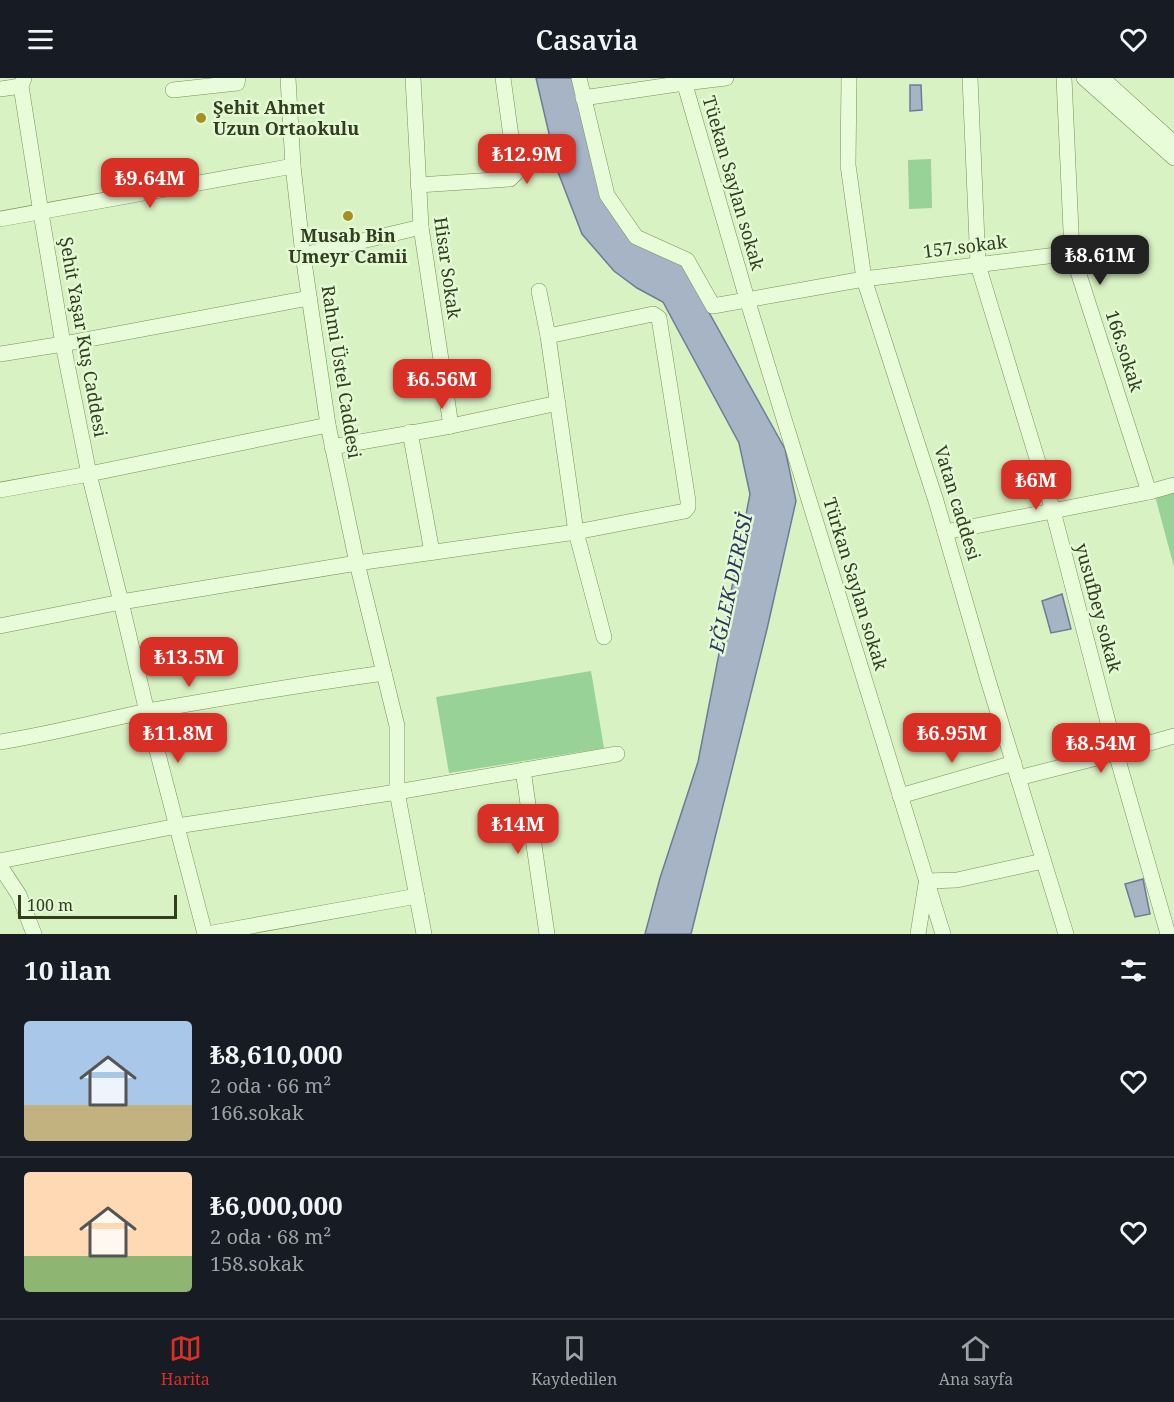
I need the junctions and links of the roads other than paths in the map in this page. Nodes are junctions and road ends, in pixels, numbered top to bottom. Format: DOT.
graph roads {
  1 [pos="238,78"];
  2 [pos="288,78"];
  3 [pos="413,78"];
  4 [pos="503,78"];
  5 [pos="726,78"];
  6 [pos="849,78"];
  7 [pos="970,78"];
  8 [pos="1064,78"];
  9 [pos="1084,78"];
  10 [pos="1102,78"];
  11 [pos="683,80"];
  12 [pos="23,82"];
  13 [pos="0,89"];
  14 [pos="173,90"];
  15 [pos="582,93"];
  16 [pos="1174,143"];
  17 [pos="1174,158"];
  18 [pos="293,166"];
  19 [pos="418,184"];
  20 [pos="41,213"];
  21 [pos="0,219"];
  22 [pos="421,227"];
  23 [pos="1072,253"];
  24 [pos="303,255"];
  25 [pos="978,265"];
  26 [pos="864,279"];
  27 [pos="539,291"];
  28 [pos="309,298"];
  29 [pos="747,299"];
  30 [pos="548,336"];
  31 [pos="63,344"];
  32 [pos="0,354"];
  33 [pos="558,403"];
  34 [pos="328,425"];
  35 [pos="451,426"];
  36 [pos="410,432"];
  37 [pos="332,447"];
  38 [pos="89,474"];
  39 [pos="1174,485"];
  40 [pos="0,490"];
  41 [pos="1149,492"];
  42 [pos="1053,511"];
  43 [pos="576,532"];
  44 [pos="945,532"];
  45 [pos="432,552"];
  46 [pos="357,563"];
  47 [pos="121,602"];
  48 [pos="0,626"];
  49 [pos="604,637"];
  50 [pos="384,674"];
  51 [pos="147,712"];
  52 [pos="1174,736"];
  53 [pos="0,742"];
  54 [pos="1116,753"];
  55 [pos="617,754"];
  56 [pos="523,770"];
  57 [pos="1016,771"];
  58 [pos="397,792"];
  59 [pos="900,796"];
  60 [pos="177,826"];
  61 [pos="0,861"];
  62 [pos="1043,861"];
  63 [pos="0,866"];
  64 [pos="927,881"];
  65 [pos="417,896"];
  66 [pos="34,934"];
  67 [pos="206,934"];
  68 [pos="424,934"];
  69 [pos="547,934"];
  70 [pos="918,934"];
  71 [pos="943,934"];
  72 [pos="1066,934"];
  73 [pos="1168,934"];
  1 -- 14 [label="street"];
  2 -- 18 [label="street, Rahmi Üstel Caddesi"];
  3 -- 19 [label="street, Hisar Sokak"];
  4 -- 19 [label="street"];
  5 -- 11 [label="street"];
  6 -- 26 [label="street, Vatan caddesi"];
  7 -- 25 [label="street, yusufbey sokak"];
  8 -- 23 [label="street, 166.sokak"];
  9 -- 17 [label="street"];
  10 -- 16 [label="street"];
  11 -- 15 [label="street"];
  11 -- 29 [label="street, Tüekan Saylan sokak"];
  12 -- 13 [label="street"];
  12 -- 20 [label="street, Şehit Yaşar Kuş Caddesi"];
  15 -- 29 [label="street, 157.sokak"];
  18 -- 20 [label="street"];
  18 -- 24 [label="street, Rahmi Üstel Caddesi"];
  19 -- 22 [label="street, Hisar Sokak"];
  20 -- 21 [label="street"];
  20 -- 31 [label="street, Şehit Yaşar Kuş Caddesi"];
  22 -- 24 [label="street"];
  22 -- 35 [label="street, Hisar Sokak"];
  23 -- 25 [label="street, 157.sokak"];
  23 -- 41 [label="street, 166.sokak"];
  24 -- 28 [label="street, Rahmi Üstel Caddesi"];
  25 -- 26 [label="street, 157.sokak"];
  25 -- 42 [label="street, yusufbey sokak"];
  26 -- 29 [label="street, 157.sokak"];
  26 -- 44 [label="street, Vatan caddesi"];
  27 -- 30 [label="street"];
  28 -- 31 [label="street"];
  28 -- 34 [label="street, Rahmi Üstel Caddesi"];
  29 -- 59 [label="street, Türkan Saylan sokak"];
  30 -- 33 [label="street"];
  30 -- 43 [label="street"];
  31 -- 32 [label="street"];
  31 -- 38 [label="street, Şehit Yaşar Kuş Caddesi"];
  33 -- 35 [label="street"];
  33 -- 43 [label="street"];
  34 -- 37 [label="street, Rahmi Üstel Caddesi"];
  34 -- 38 [label="street"];
  35 -- 36 [label="street"];
  36 -- 37 [label="street"];
  36 -- 45 [label="street"];
  37 -- 46 [label="street, Rahmi Üstel Caddesi"];
  38 -- 40 [label="street"];
  38 -- 47 [label="street, Şehit Yaşar Kuş Caddesi"];
  39 -- 41 [label="street"];
  41 -- 42 [label="street"];
  42 -- 44 [label="street"];
  42 -- 54 [label="street, yusufbey sokak"];
  43 -- 45 [label="street"];
  43 -- 49 [label="street"];
  44 -- 57 [label="street, Vatan caddesi"];
  45 -- 46 [label="street"];
  46 -- 47 [label="street"];
  46 -- 50 [label="street, Rahmi Üstel Caddesi"];
  47 -- 48 [label="street"];
  47 -- 51 [label="street, Şehit Yaşar Kuş Caddesi"];
  50 -- 51 [label="street"];
  50 -- 58 [label="street, Rahmi Üstel Caddesi"];
  51 -- 53 [label="street"];
  51 -- 60 [label="street, Şehit Yaşar Kuş Caddesi"];
  52 -- 54 [label="street"];
  54 -- 57 [label="street"];
  54 -- 73 [label="street, yusufbey sokak"];
  55 -- 56 [label="street"];
  56 -- 58 [label="street"];
  56 -- 69 [label="street"];
  57 -- 59 [label="street"];
  57 -- 62 [label="street, Vatan caddesi"];
  58 -- 60 [label="street"];
  58 -- 65 [label="street, Rahmi Üstel Caddesi"];
  59 -- 64 [label="street, Türkan Saylan sokak"];
  60 -- 61 [label="street"];
  60 -- 67 [label="street, Şehit Yaşar Kuş Caddesi"];
  62 -- 64 [label="street"];
  62 -- 72 [label="street, Vatan caddesi"];
  63 -- 66 [label="street"];
  64 -- 70 [label="street"];
  64 -- 71 [label="street, Türkan Saylan sokak"];
  65 -- 67 [label="street"];
  65 -- 68 [label="street, Rahmi Üstel Caddesi"];
}
